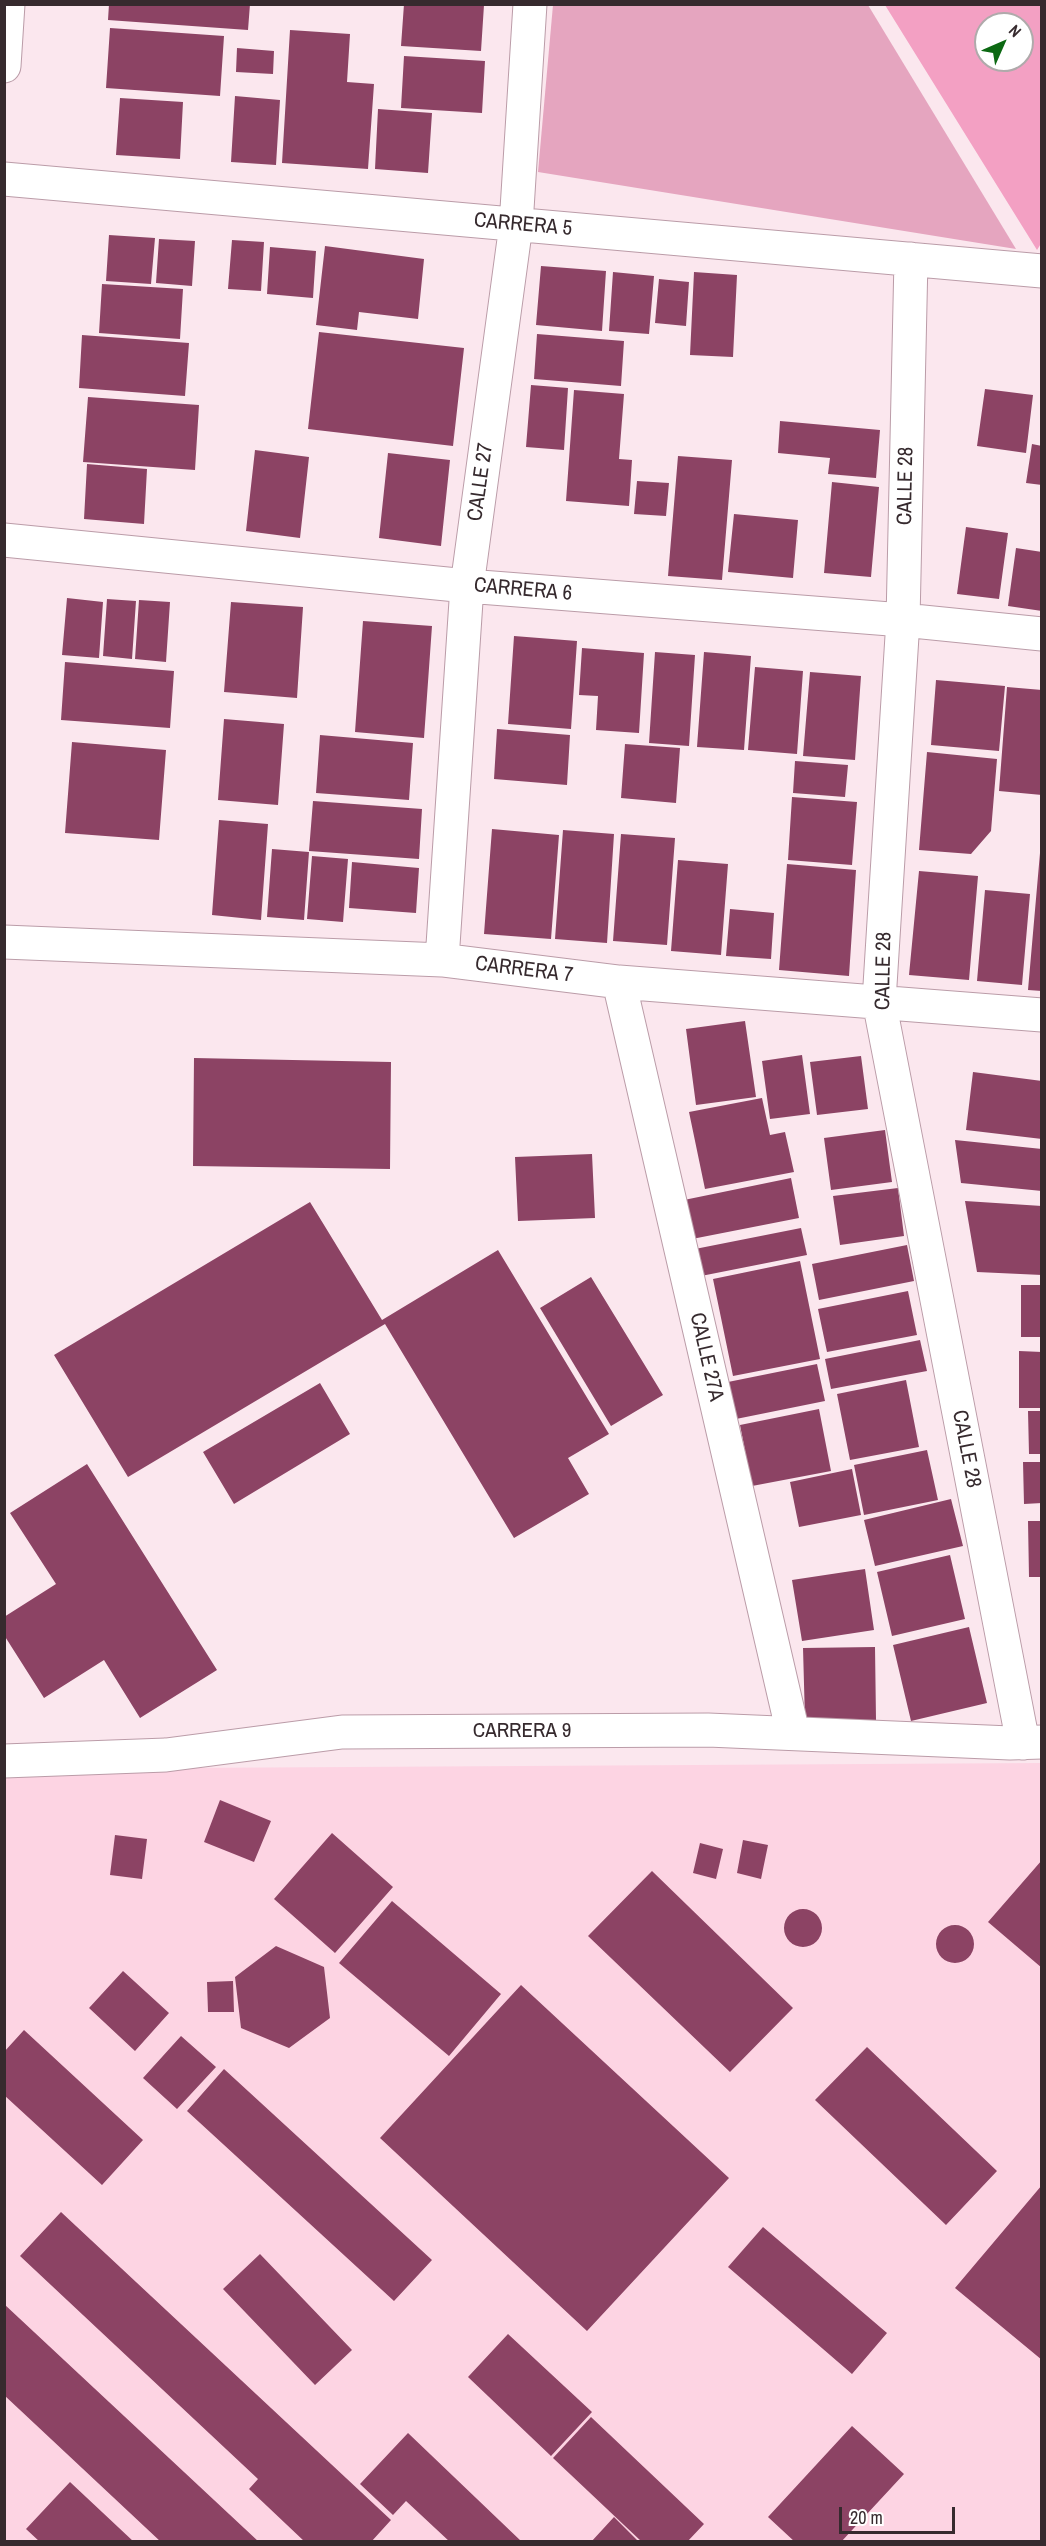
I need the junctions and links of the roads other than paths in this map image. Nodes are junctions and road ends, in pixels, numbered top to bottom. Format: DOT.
graph roads {
  1 [pos="8,4"];
  2 [pos="530,4"];
  3 [pos="4,66"];
  4 [pos="4,179"];
  5 [pos="516,225"];
  6 [pos="911,259"];
  7 [pos="1041,271"];
  8 [pos="4,540"];
  9 [pos="467,586"];
  10 [pos="903,620"];
  11 [pos="1041,634"];
  12 [pos="4,942"];
  13 [pos="442,960"];
  14 [pos="619,982"];
  15 [pos="879,1001"];
  16 [pos="1041,1015"];
  17 [pos="792,1733"];
  18 [pos="1032,1743"];
  19 [pos="4,1761"];
  1 -- 3 [label="street"];
  2 -- 5 [label="street, CALLE 27"];
  4 -- 5 [label="street, CARRERA 5"];
  5 -- 6 [label="street, CARRERA 5"];
  5 -- 9 [label="street, CALLE 27"];
  6 -- 7 [label="street, CARRERA 5"];
  6 -- 10 [label="street, CALLE 28"];
  8 -- 9 [label="street, CARRERA 6"];
  9 -- 10 [label="street, CARRERA 6"];
  9 -- 13 [label="street, CALLE 27"];
  10 -- 11 [label="street, CARRERA 6"];
  10 -- 15 [label="street, CALLE 28"];
  12 -- 13 [label="street, CARRERA 7"];
  13 -- 14 [label="street, CARRERA 7"];
  14 -- 15 [label="street, CARRERA 7"];
  14 -- 17 [label="street, CALLE 27A"];
  15 -- 16 [label="street, CARRERA 7"];
  15 -- 18 [label="street, CALLE 28"];
  17 -- 18 [label="street, CARRERA 9"];
  17 -- 19 [label="street, CARRERA 9"];
}
